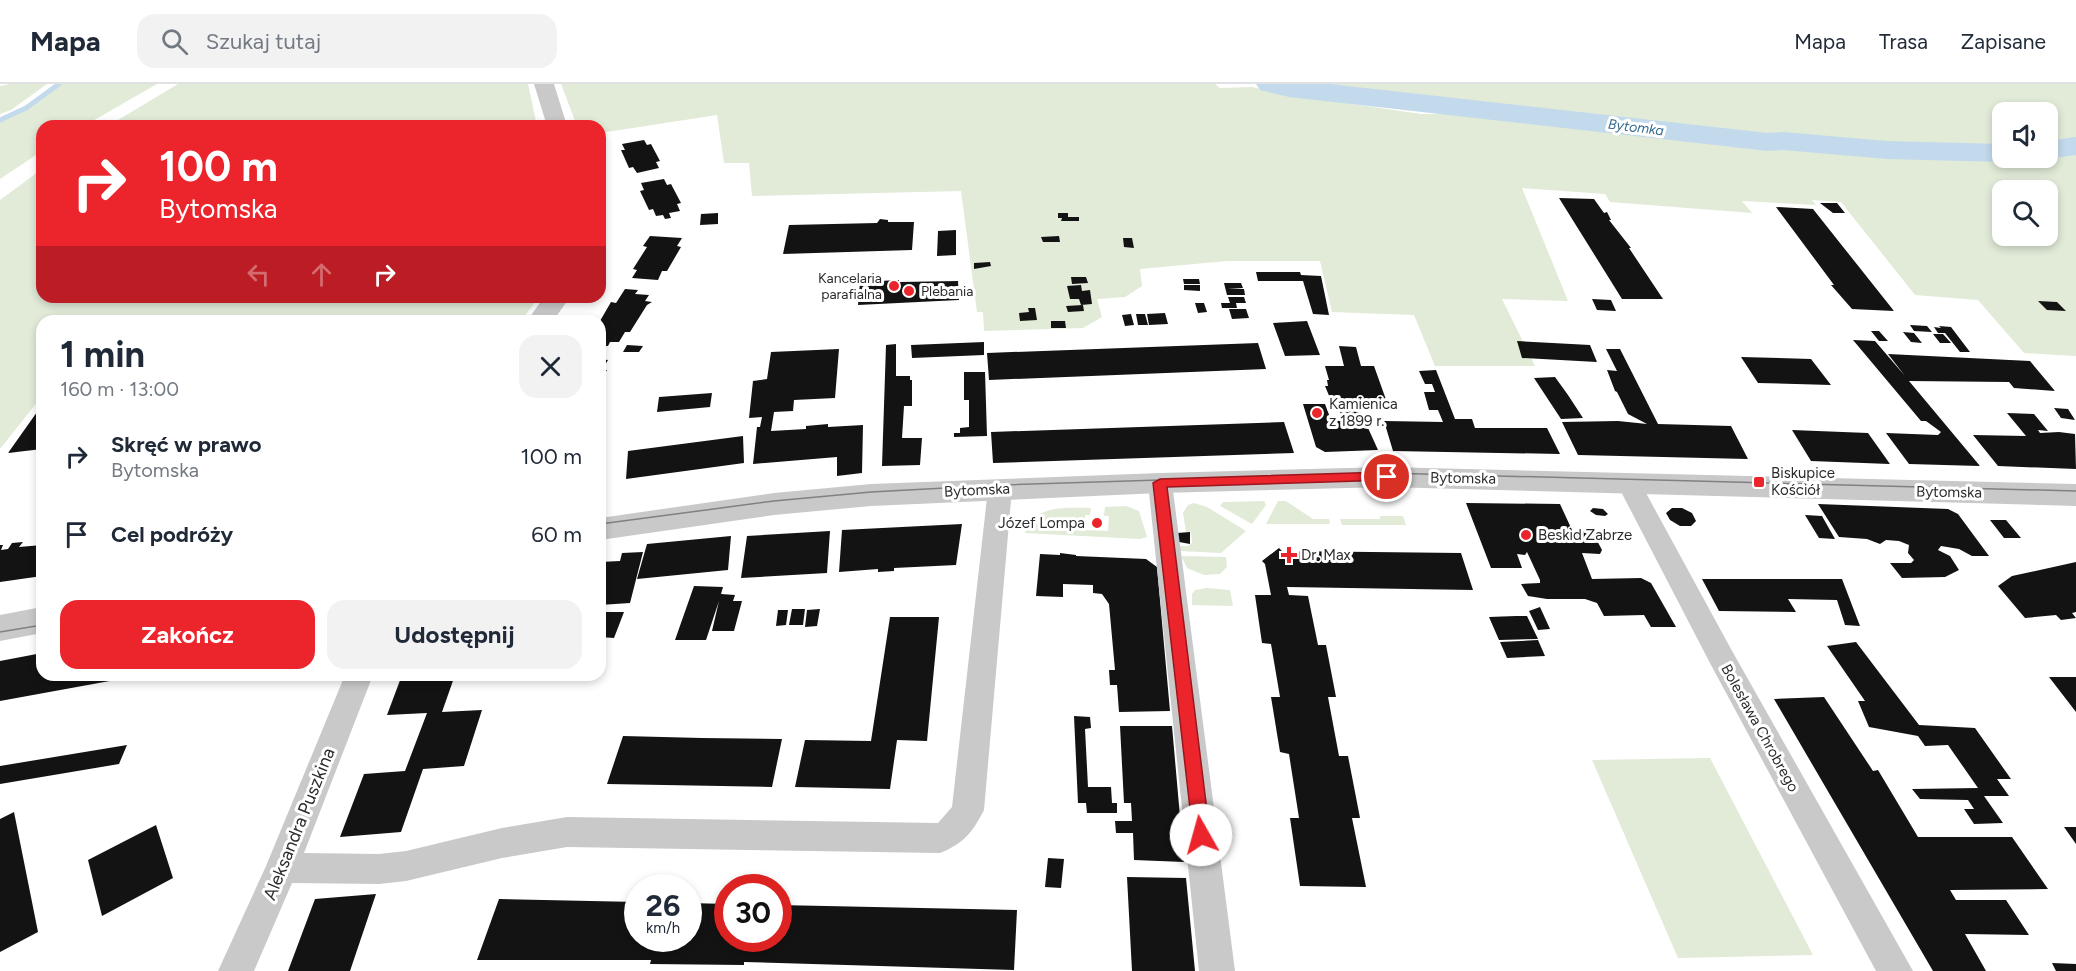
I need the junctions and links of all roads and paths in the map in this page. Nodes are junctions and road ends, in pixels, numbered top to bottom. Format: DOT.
graph roads {
  1 [pos="544,84"];
  2 [pos="555,120"];
  3 [pos="1628,482"];
  4 [pos="1160,483"];
  5 [pos="1000,489"];
  6 [pos="2076,495"];
  7 [pos="606,527"];
  8 [pos="36,621"];
  9 [pos="0,628"];
  10 [pos="357,681"];
  11 [pos="282,868"];
  12 [pos="236,971"];
  13 [pos="1217,971"];
  14 [pos="1894,971"];
  1 -- 2 [label="street"];
  3 -- 4 [label="street, Bytomska"];
  3 -- 6 [label="street, Bytomska"];
  3 -- 14 [label="street, Bolesława Chrobrego"];
  4 -- 5 [label="street, Bytomska"];
  4 -- 13 [label="street"];
  5 -- 7 [label="street, Bytomska"];
  5 -- 11 [label="street"];
  8 -- 9 [label="street"];
  10 -- 11 [label="street, Aleksandra Puszkina"];
  11 -- 12 [label="street, Aleksandra Puszkina"];
}
